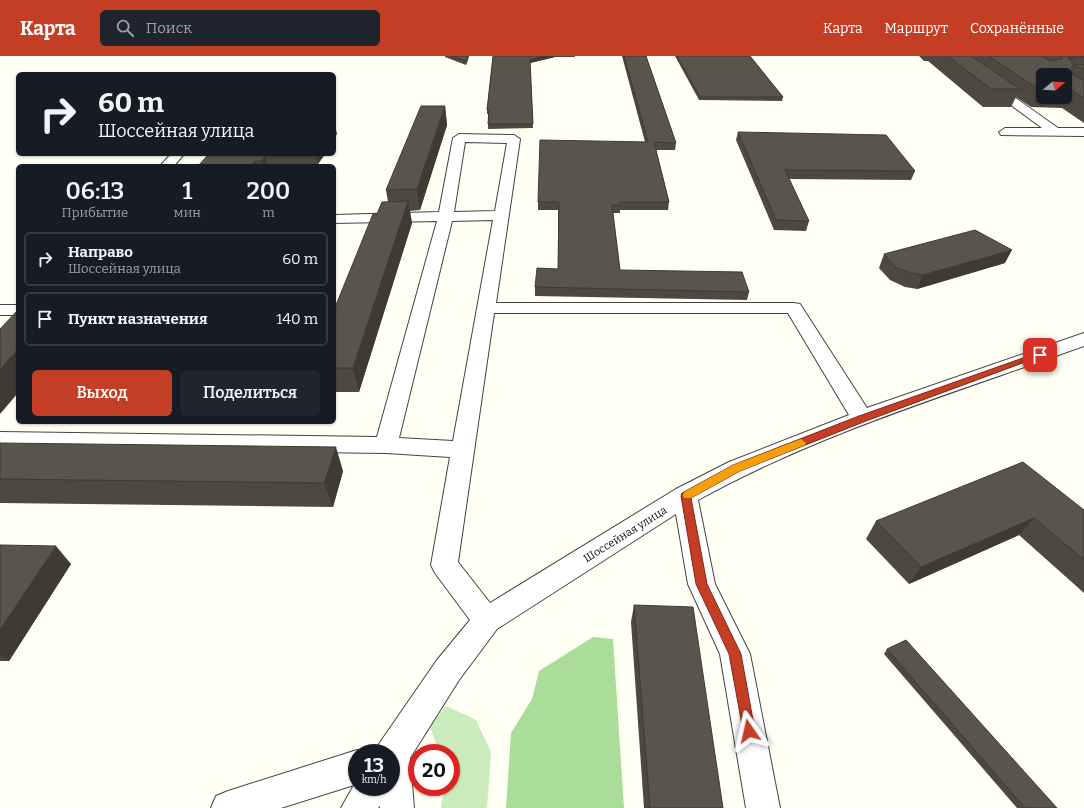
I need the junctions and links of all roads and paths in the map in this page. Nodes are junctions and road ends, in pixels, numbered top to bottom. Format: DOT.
graph roads {
  1 [pos="950,56"];
  2 [pos="962,65"];
  3 [pos="978,65"];
  4 [pos="1005,132"];
  5 [pos="1055,132"];
  6 [pos="1084,132"];
  7 [pos="176,156"];
  8 [pos="169,164"];
  9 [pos="502,215"];
  10 [pos="446,216"];
  11 [pos="336,219"];
  12 [pos="486,308"];
  13 [pos="0,310"];
  14 [pos="16,310"];
  15 [pos="1084,339"];
  16 [pos="862,418"];
  17 [pos="30,424"];
  18 [pos="10,440"];
  19 [pos="386,446"];
  20 [pos="462,450"];
  21 [pos="686,496"];
  22 [pos="487,620"];
  23 [pos="399,744"];
  24 [pos="348,770"];
  25 [pos="366,796"];
  26 [pos="396,796"];
  27 [pos="228,808"];
  28 [pos="358,808"];
  29 [pos="397,808"];
  30 [pos="763,808"];
  1 -- 2 [label="street"];
  2 -- 3 [label="street"];
  2 -- 5 [label="street"];
  4 -- 5 [label="street"];
  5 -- 6 [label="street"];
  7 -- 8 [label="street"];
  9 -- 10 [label="street"];
  9 -- 10 [label="street"];
  9 -- 12 [label="street"];
  10 -- 11 [label="street"];
  10 -- 19 [label="street"];
  12 -- 16 [label="street"];
  12 -- 20 [label="street"];
  13 -- 14 [label="street"];
  15 -- 16 [label="street, Шоссейная улица"];
  16 -- 21 [label="street, Шоссейная улица"];
  17 -- 18 [label="street"];
  18 -- 19 [label="street"];
  19 -- 20 [label="street"];
  20 -- 22 [label="street"];
  21 -- 22 [label="street, Шоссейная улица"];
  21 -- 30 [label="street"];
  22 -- 23 [label="street, Шоссейная улица"];
  24 -- 27 [label="street"];
  25 -- 28 [label="street"];
  26 -- 29 [label="street"];
}
